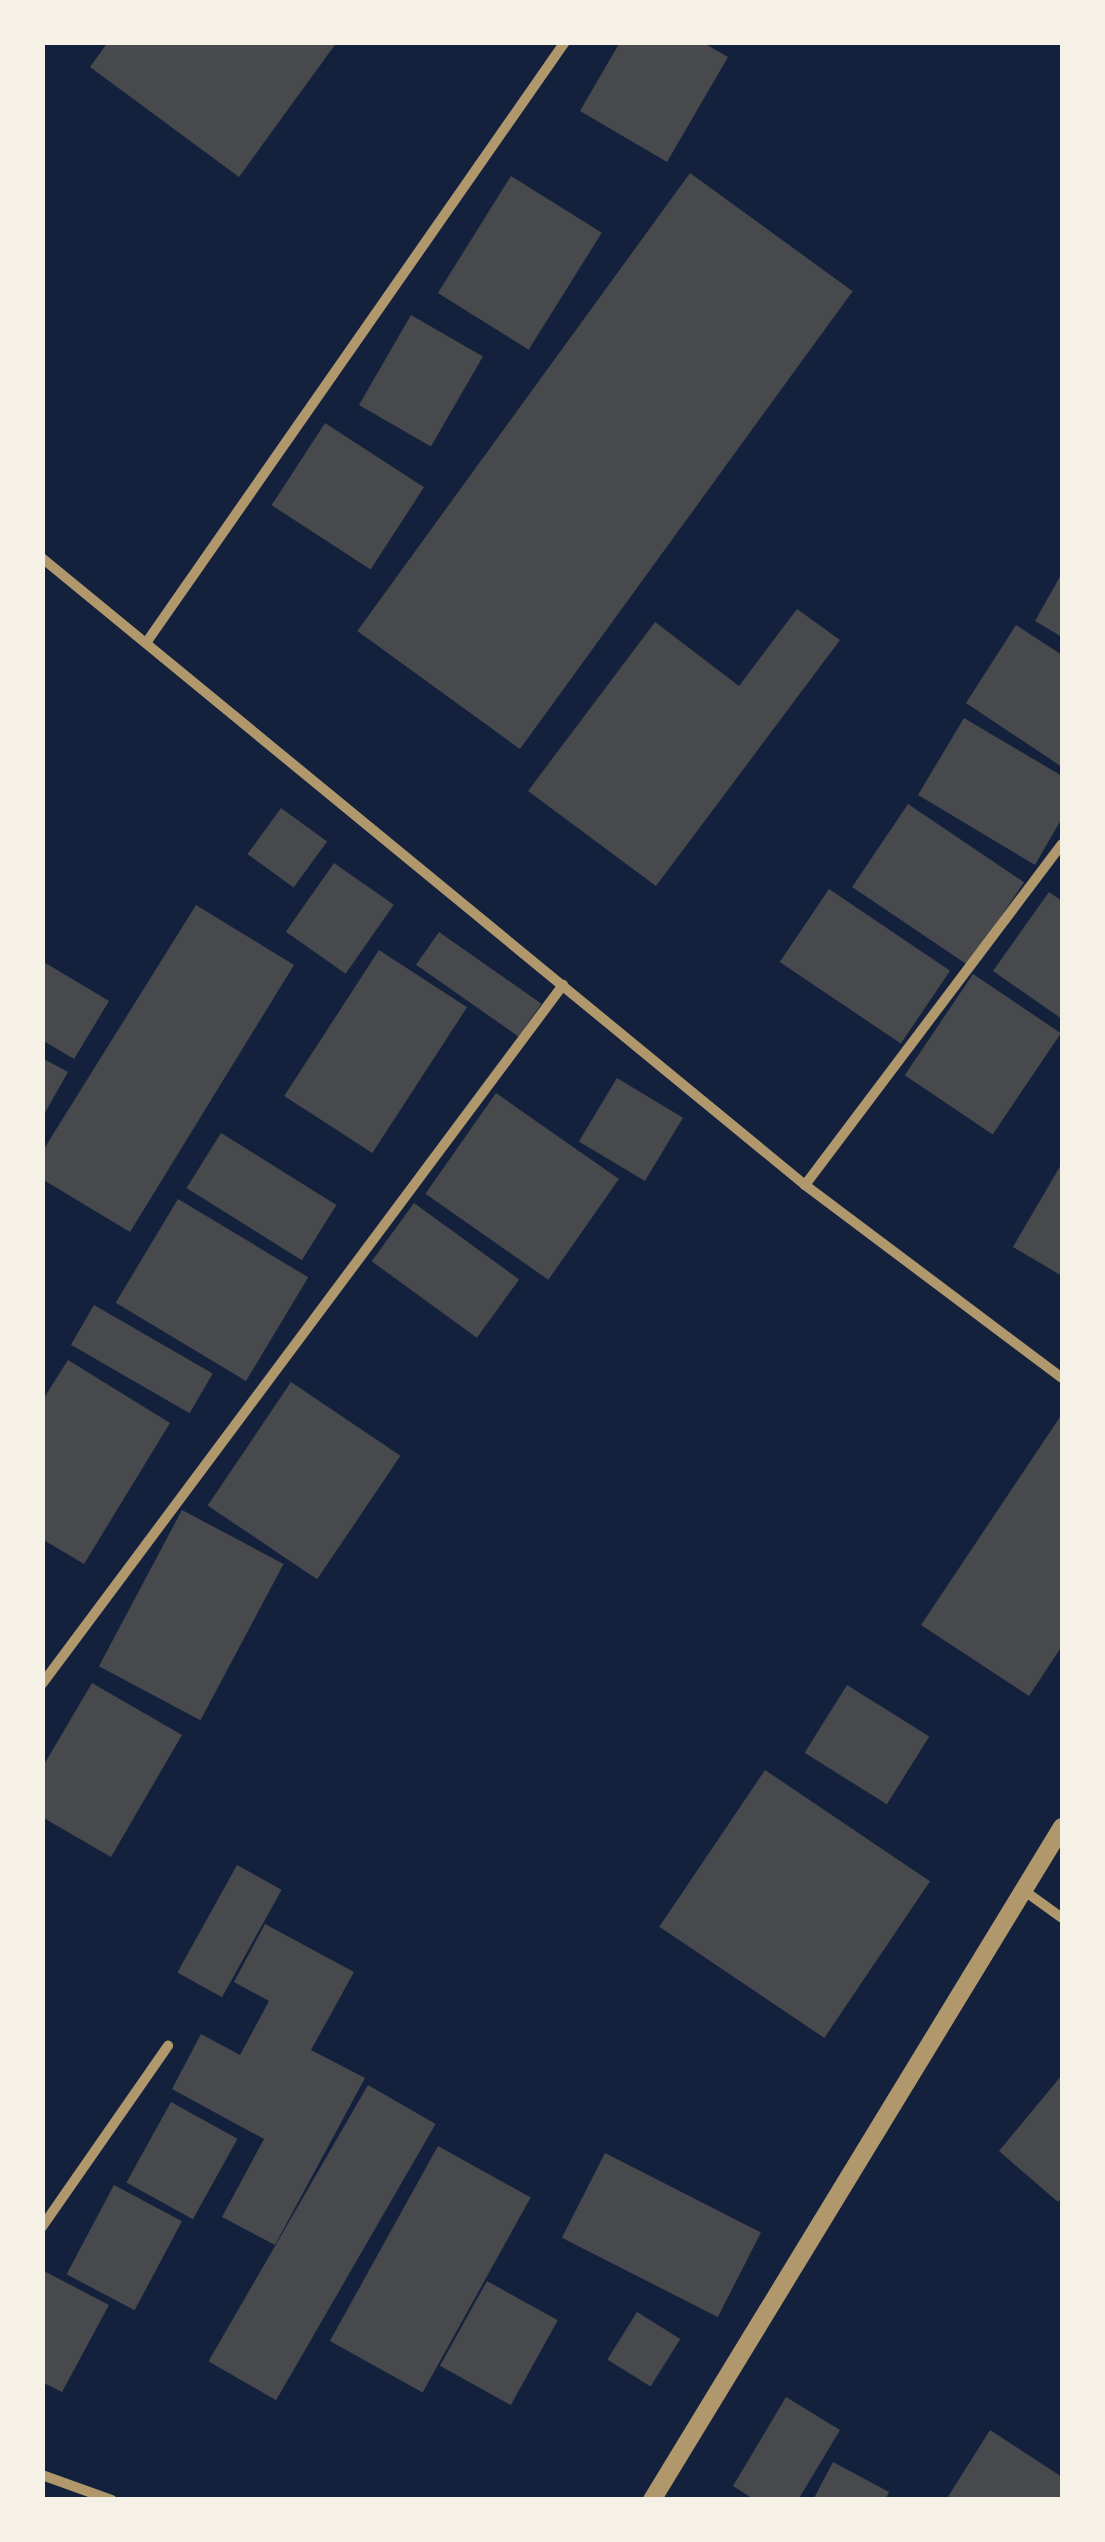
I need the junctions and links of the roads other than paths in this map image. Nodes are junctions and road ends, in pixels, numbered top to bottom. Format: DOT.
graph roads {
  1 [pos="565,42"];
  2 [pos="42,558"];
  3 [pos="146,643"];
  4 [pos="1062,844"];
  5 [pos="562,985"];
  6 [pos="805,1185"];
  7 [pos="1062,1378"];
  8 [pos="42,1684"];
  9 [pos="1062,1827"];
  10 [pos="1026,1892"];
  11 [pos="1062,1918"];
  12 [pos="168,2046"];
  13 [pos="42,2227"];
  14 [pos="42,2475"];
  15 [pos="112,2500"];
  16 [pos="652,2500"];
  1 -- 3 [label="street"];
  2 -- 3 [label="street"];
  3 -- 5 [label="street"];
  4 -- 6 [label="street"];
  5 -- 6 [label="street"];
  5 -- 8 [label="street"];
  6 -- 7 [label="street"];
  9 -- 10 [label="street"];
  10 -- 11 [label="street"];
  10 -- 16 [label="street"];
  12 -- 13 [label="street"];
  14 -- 15 [label="street"];
}
